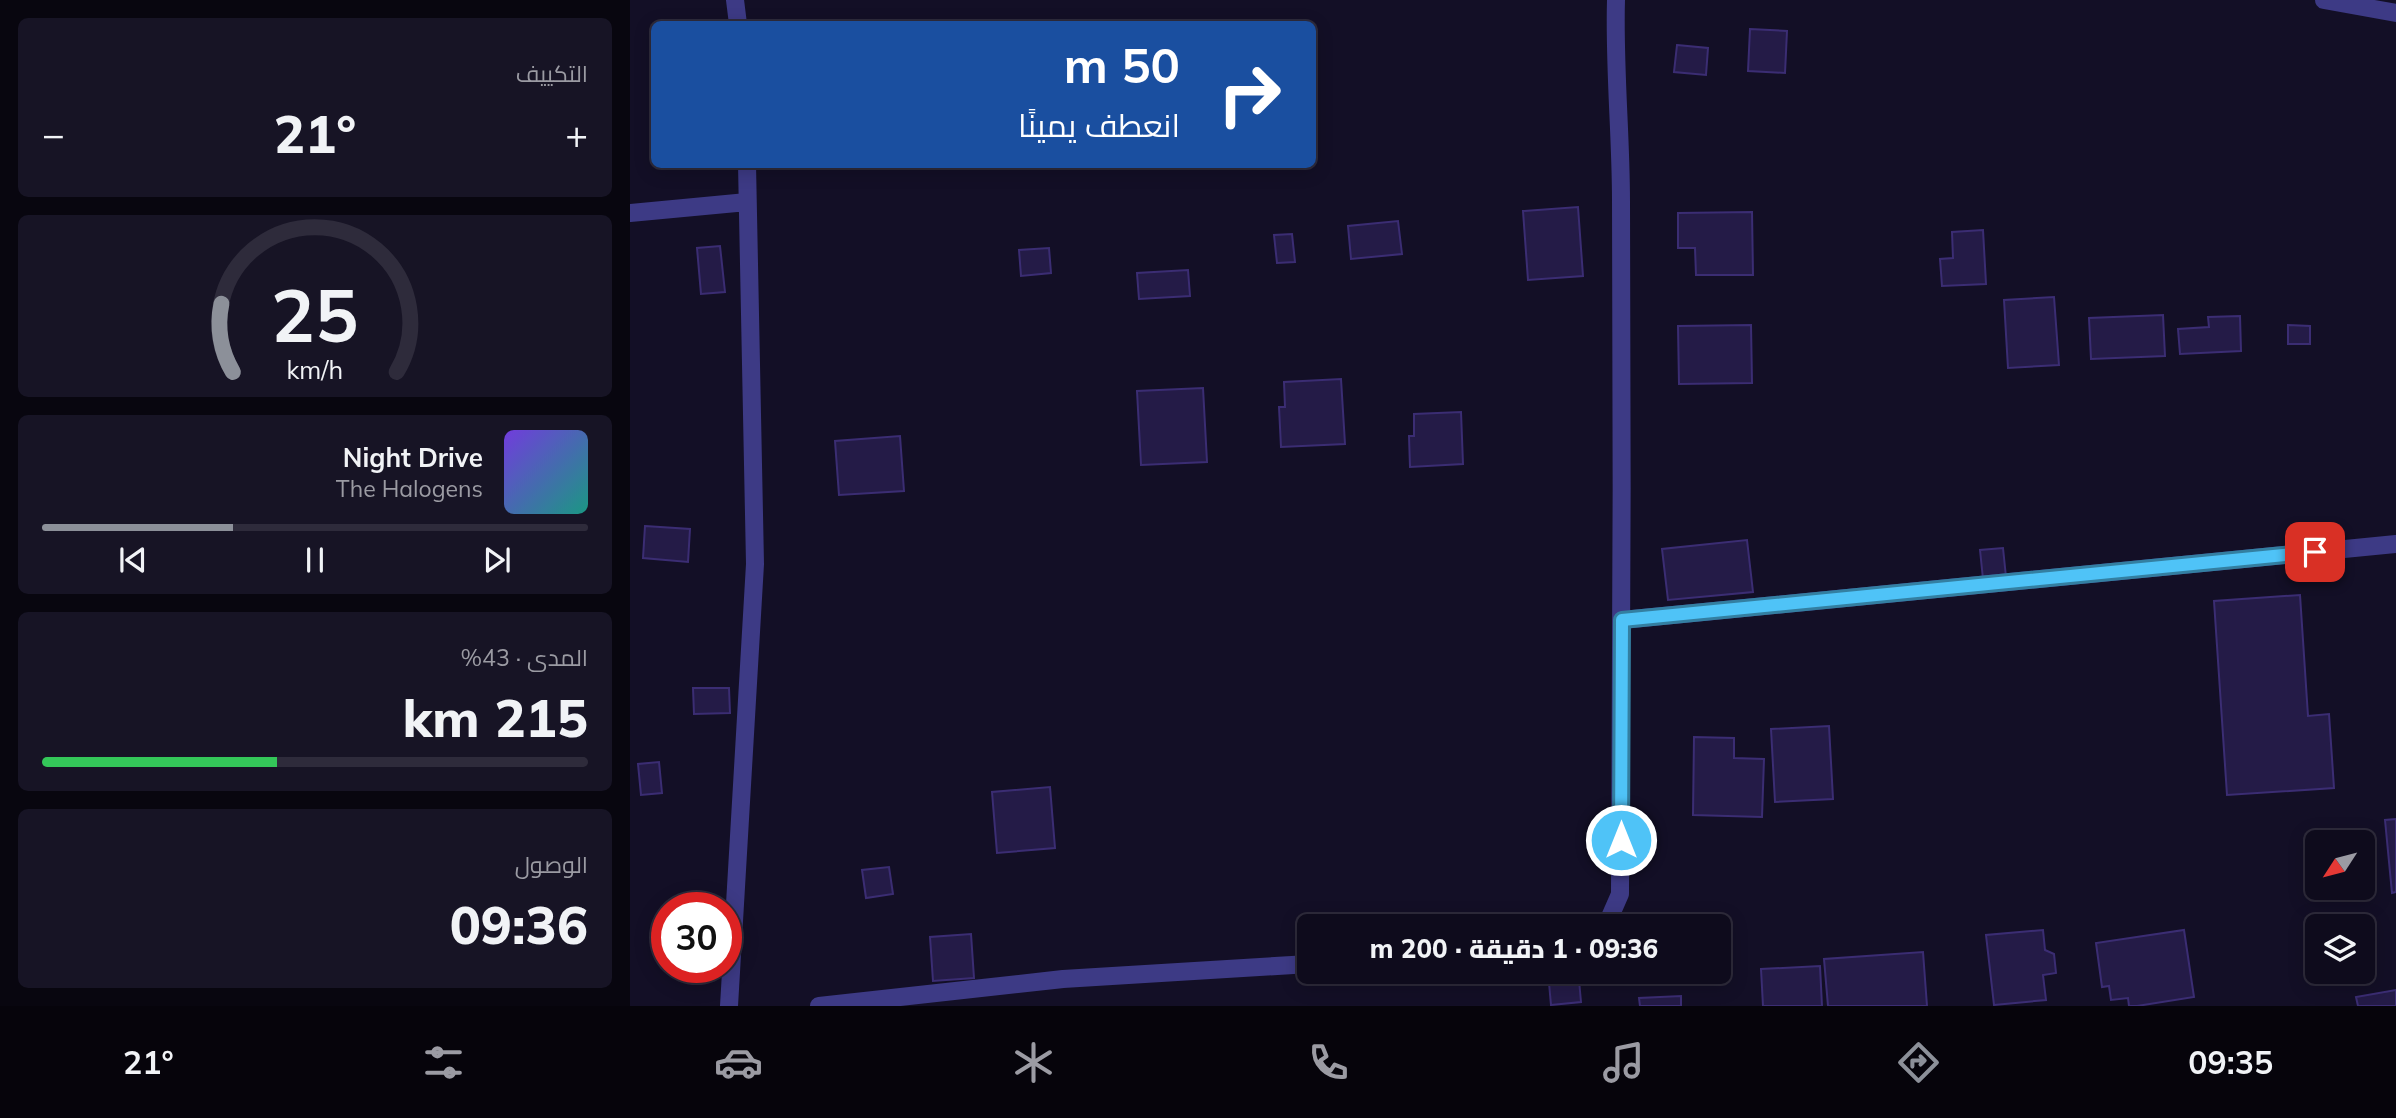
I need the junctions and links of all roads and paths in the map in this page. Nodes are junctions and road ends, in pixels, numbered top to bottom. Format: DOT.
graph roads {
  1 [pos="735,0"];
  2 [pos="1616,0"];
  3 [pos="2325,0"];
  4 [pos="2396,13"];
  5 [pos="738,21"];
  6 [pos="747,168"];
  7 [pos="747,201"];
  8 [pos="630,213"];
  9 [pos="2396,544"];
  10 [pos="1622,620"];
  11 [pos="1611,914"];
  12 [pos="1297,965"];
  13 [pos="729,1006"];
  14 [pos="819,1006"];
  1 -- 5 [label="street"];
  2 -- 10 [label="street"];
  3 -- 4 [label="street"];
  6 -- 7 [label="street"];
  7 -- 8 [label="street"];
  7 -- 13 [label="street"];
  9 -- 10 [label="street"];
  10 -- 11 [label="street"];
  12 -- 14 [label="street"];
}
